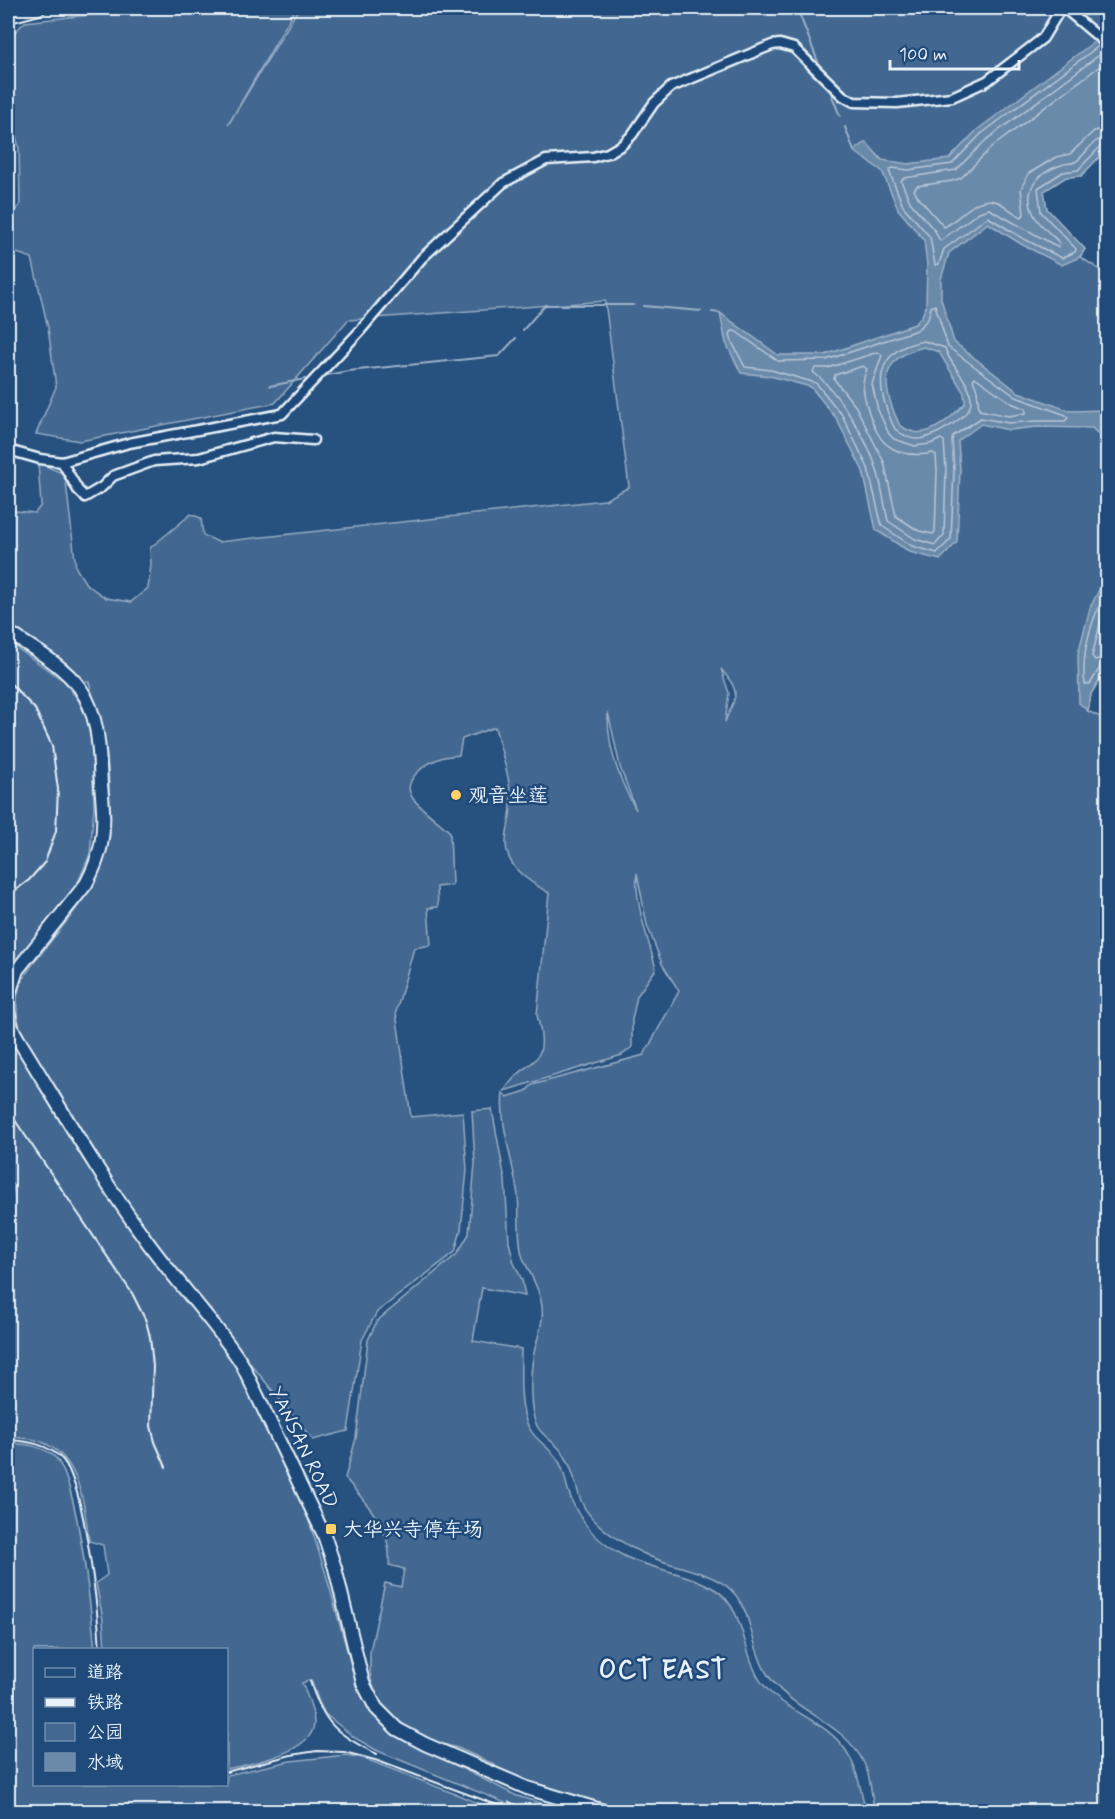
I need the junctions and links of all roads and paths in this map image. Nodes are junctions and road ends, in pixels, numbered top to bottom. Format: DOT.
graph roads {
  1 [pos="39,8"];
  2 [pos="1062,8"];
  3 [pos="8,18"];
  4 [pos="1107,45"];
  5 [pos="313,440"];
  6 [pos="8,450"];
  7 [pos="62,462"];
  8 [pos="8,632"];
  9 [pos="8,997"];
  10 [pos="8,1012"];
  11 [pos="607,1812"];
  1 -- 3 [label="main road"];
  2 -- 4 [label="street"];
  2 -- 7 [label="street"];
  5 -- 7 [label="street"];
  6 -- 7 [label="street"];
  8 -- 9 [label="main road"];
  10 -- 11 [label="main road, YANSAN ROAD"];
}
